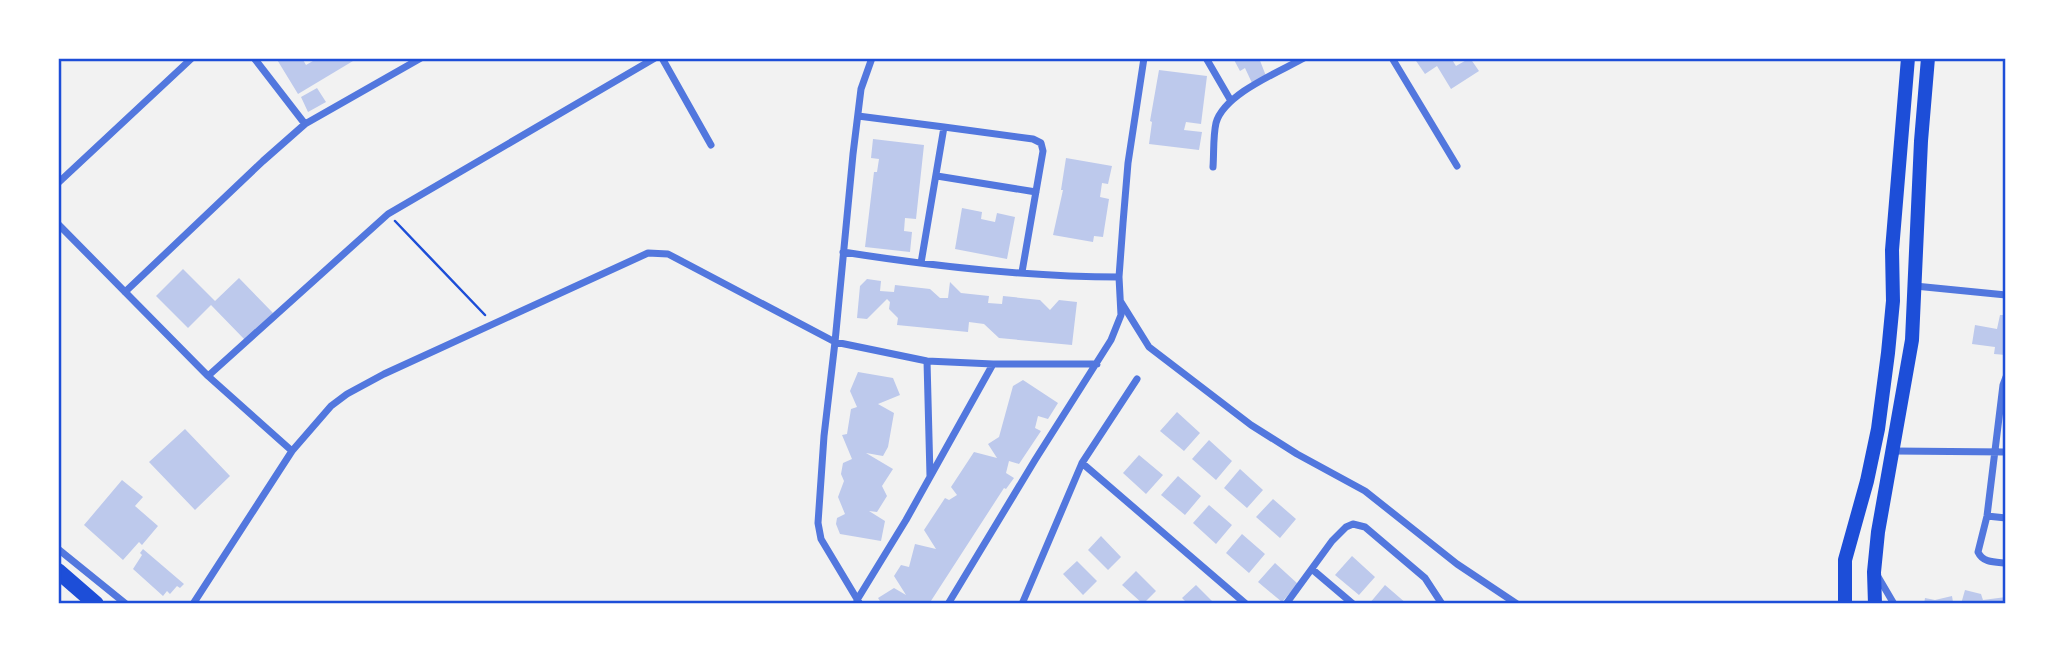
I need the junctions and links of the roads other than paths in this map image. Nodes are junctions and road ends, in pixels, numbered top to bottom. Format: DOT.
graph roads {
  1 [pos="192,58"];
  2 [pos="254,58"];
  3 [pos="421,58"];
  4 [pos="655,58"];
  5 [pos="662,58"];
  6 [pos="872,58"];
  7 [pos="1144,58"];
  8 [pos="1206,58"];
  9 [pos="1304,58"];
  10 [pos="1392,58"];
  11 [pos="1908,58"];
  12 [pos="1928,58"];
  13 [pos="1231,101"];
  14 [pos="858,116"];
  15 [pos="305,124"];
  16 [pos="944,127"];
  17 [pos="710,145"];
  18 [pos="1457,166"];
  19 [pos="1213,167"];
  20 [pos="937,176"];
  21 [pos="58,183"];
  22 [pos="1035,192"];
  23 [pos="58,223"];
  24 [pos="843,252"];
  25 [pos="922,263"];
  26 [pos="1022,272"];
  27 [pos="1119,277"];
  28 [pos="1915,286"];
  29 [pos="125,292"];
  30 [pos="2006,295"];
  31 [pos="1121,302"];
  32 [pos="835,342"];
  33 [pos="927,361"];
  34 [pos="993,364"];
  35 [pos="1097,364"];
  36 [pos="208,376"];
  37 [pos="2006,377"];
  38 [pos="1137,379"];
  39 [pos="292,451"];
  40 [pos="1894,451"];
  41 [pos="1995,452"];
  42 [pos="2006,452"];
  43 [pos="1082,463"];
  44 [pos="930,477"];
  45 [pos="1987,516"];
  46 [pos="2006,518"];
  47 [pos="58,549"];
  48 [pos="2006,563"];
  49 [pos="1313,570"];
  50 [pos="58,571"];
  51 [pos="1874,572"];
  52 [pos="858,602"];
  53 [pos="96,604"];
  54 [pos="126,604"];
  55 [pos="193,604"];
  56 [pos="948,604"];
  57 [pos="1022,604"];
  58 [pos="1247,604"];
  59 [pos="1286,604"];
  60 [pos="1353,604"];
  61 [pos="1442,604"];
  62 [pos="1517,604"];
  63 [pos="1845,604"];
  64 [pos="1875,604"];
  65 [pos="1894,604"];
  1 -- 21 [label="street"];
  2 -- 15 [label="street"];
  3 -- 15 [label="street"];
  4 -- 36 [label="street"];
  5 -- 17 [label="street"];
  6 -- 14 [label="street"];
  7 -- 27 [label="street"];
  8 -- 13 [label="street"];
  9 -- 13 [label="street"];
  10 -- 18 [label="street"];
  11 -- 63 [label="main road"];
  12 -- 28 [label="main road"];
  13 -- 19 [label="street"];
  14 -- 16 [label="street"];
  14 -- 24 [label="street"];
  15 -- 29 [label="street"];
  16 -- 20 [label="street"];
  16 -- 22 [label="street"];
  20 -- 22 [label="street"];
  20 -- 25 [label="street"];
  22 -- 26 [label="street"];
  23 -- 29 [label="street"];
  24 -- 25 [label="street"];
  24 -- 32 [label="street"];
  25 -- 26 [label="street"];
  26 -- 27 [label="street"];
  27 -- 31 [label="street"];
  28 -- 30 [label="street"];
  28 -- 40 [label="main road"];
  29 -- 36 [label="street"];
  31 -- 35 [label="street"];
  31 -- 62 [label="street"];
  32 -- 33 [label="street"];
  32 -- 39 [label="street"];
  32 -- 52 [label="street"];
  33 -- 34 [label="street"];
  33 -- 44 [label="street"];
  34 -- 35 [label="street"];
  34 -- 44 [label="street"];
  35 -- 56 [label="street"];
  36 -- 39 [label="street"];
  37 -- 41 [label="street"];
  38 -- 43 [label="street"];
  39 -- 55 [label="street"];
  40 -- 41 [label="street"];
  40 -- 51 [label="main road"];
  41 -- 42 [label="street"];
  41 -- 45 [label="street"];
  43 -- 57 [label="street"];
  43 -- 58 [label="street"];
  44 -- 52 [label="street"];
  45 -- 46 [label="street"];
  45 -- 48 [label="street"];
  47 -- 54 [label="street"];
  49 -- 59 [label="street"];
  49 -- 60 [label="street"];
  49 -- 61 [label="street"];
  50 -- 53 [label="highway"];
  51 -- 64 [label="main road"];
  51 -- 65 [label="street"];
}
